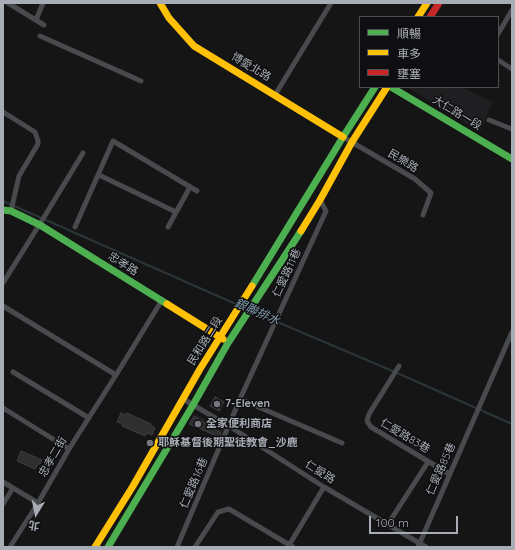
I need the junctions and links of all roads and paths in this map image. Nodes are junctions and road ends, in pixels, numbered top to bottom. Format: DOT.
graph roads {
  1 [pos="8,3"];
  2 [pos="43,3"];
  3 [pos="160,3"];
  4 [pos="330,3"];
  5 [pos="427,3"];
  6 [pos="439,3"];
  7 [pos="512,10"];
  8 [pos="419,16"];
  9 [pos="431,16"];
  10 [pos="36,20"];
  11 [pos="44,25"];
  12 [pos="499,32"];
  13 [pos="40,36"];
  14 [pos="499,61"];
  15 [pos="512,69"];
  16 [pos="141,81"];
  17 [pos="374,88"];
  18 [pos="386,88"];
  19 [pos="393,88"];
  20 [pos="275,95"];
  21 [pos="3,112"];
  22 [pos="488,120"];
  23 [pos="512,129"];
  24 [pos="343,138"];
  25 [pos="352,142"];
  26 [pos="83,153"];
  27 [pos="512,159"];
  28 [pos="99,175"];
  29 [pos="190,187"];
  30 [pos="197,191"];
  31 [pos="320,200"];
  32 [pos="7,211"];
  33 [pos="176,212"];
  34 [pos="423,215"];
  35 [pos="40,225"];
  36 [pos="75,227"];
  37 [pos="168,227"];
  38 [pos="282,238"];
  39 [pos="291,244"];
  40 [pos="3,283"];
  41 [pos="162,300"];
  42 [pos="3,306"];
  43 [pos="512,332"];
  44 [pos="220,338"];
  45 [pos="228,343"];
  46 [pos="398,368"];
  47 [pos="13,372"];
  48 [pos="116,376"];
  49 [pos="183,399"];
  50 [pos="240,399"];
  51 [pos="193,405"];
  52 [pos="3,408"];
  53 [pos="89,418"];
  54 [pos="230,426"];
  55 [pos="342,442"];
  56 [pos="69,449"];
  57 [pos="428,462"];
  58 [pos="449,474"];
  59 [pos="3,482"];
  60 [pos="324,487"];
  61 [pos="13,488"];
  62 [pos="38,503"];
  63 [pos="3,504"];
  64 [pos="388,524"];
  65 [pos="418,545"];
  66 [pos="290,546"];
  67 [pos="10,547"];
  68 [pos="95,547"];
  69 [pos="108,547"];
  70 [pos="177,547"];
  71 [pos="195,547"];
  72 [pos="426,547"];
  1 -- 10 [label="street"];
  2 -- 10 [label="street"];
  3 -- 20 [label="street, 博愛北路"];
  4 -- 20 [label="street"];
  5 -- 8 [label="street"];
  6 -- 9 [label="street"];
  7 -- 12 [label="street"];
  10 -- 11 [label="street"];
  13 -- 16 [label="street"];
  14 -- 15 [label="street"];
  17 -- 24 [label="street, 民和路二段"];
  18 -- 25 [label="street, 民和路二段"];
  19 -- 27 [label="street, 大仁路一段"];
  20 -- 24 [label="street, 博愛北路"];
  21 -- 32 [label="street"];
  22 -- 23 [label="street"];
  24 -- 25 [label="street, 民樂路"];
  24 -- 38 [label="street, 民和路二段"];
  25 -- 31 [label="street, 民和路二段"];
  25 -- 34 [label="street, 民樂路"];
  26 -- 35 [label="street"];
  28 -- 29 [label="street"];
  28 -- 33 [label="street"];
  28 -- 36 [label="street"];
  29 -- 30 [label="street"];
  29 -- 33 [label="street"];
  31 -- 39 [label="street, 民和路二段"];
  31 -- 50 [label="street, 仁愛路11巷"];
  32 -- 35 [label="street, 忠孝路"];
  33 -- 37 [label="street"];
  35 -- 40 [label="street"];
  35 -- 41 [label="street, 忠孝路"];
  38 -- 39 [label="street"];
  38 -- 44 [label="street, 民和路二段"];
  39 -- 45 [label="street, 民和路二段"];
  41 -- 44 [label="street, 忠孝路"];
  41 -- 48 [label="street, 忠孝二街"];
  42 -- 48 [label="street"];
  43 -- 58 [label="street, 仁愛路85巷"];
  44 -- 45 [label="street, 忠孝路"];
  44 -- 49 [label="street, 民和路二段"];
  45 -- 51 [label="street, 民和路二段"];
  46 -- 57 [label="street, 仁愛路83巷"];
  47 -- 53 [label="street"];
  48 -- 53 [label="street, 忠孝二街"];
  49 -- 51 [label="street, 仁愛路"];
  49 -- 68 [label="street, 民和路二段"];
  50 -- 54 [label="street, 仁愛路11巷"];
  50 -- 55 [label="street"];
  51 -- 54 [label="street, 仁愛路"];
  51 -- 69 [label="street, 民和路二段"];
  52 -- 56 [label="street"];
  53 -- 56 [label="street, 忠孝二街"];
  54 -- 60 [label="street, 仁愛路"];
  54 -- 70 [label="street, 仁愛路16巷"];
  56 -- 62 [label="street, 忠孝二街"];
  57 -- 58 [label="street, 仁愛路83巷"];
  57 -- 64 [label="street"];
  58 -- 65 [label="street, 仁愛路85巷"];
  59 -- 61 [label="street"];
  60 -- 64 [label="street, 仁愛路"];
  60 -- 66 [label="street"];
  61 -- 62 [label="street"];
  61 -- 63 [label="street"];
  62 -- 67 [label="street, 忠孝二街"];
  64 -- 65 [label="street, 仁愛路"];
  65 -- 72 [label="street, 仁愛路"];
  66 -- 71 [label="street"];
}
